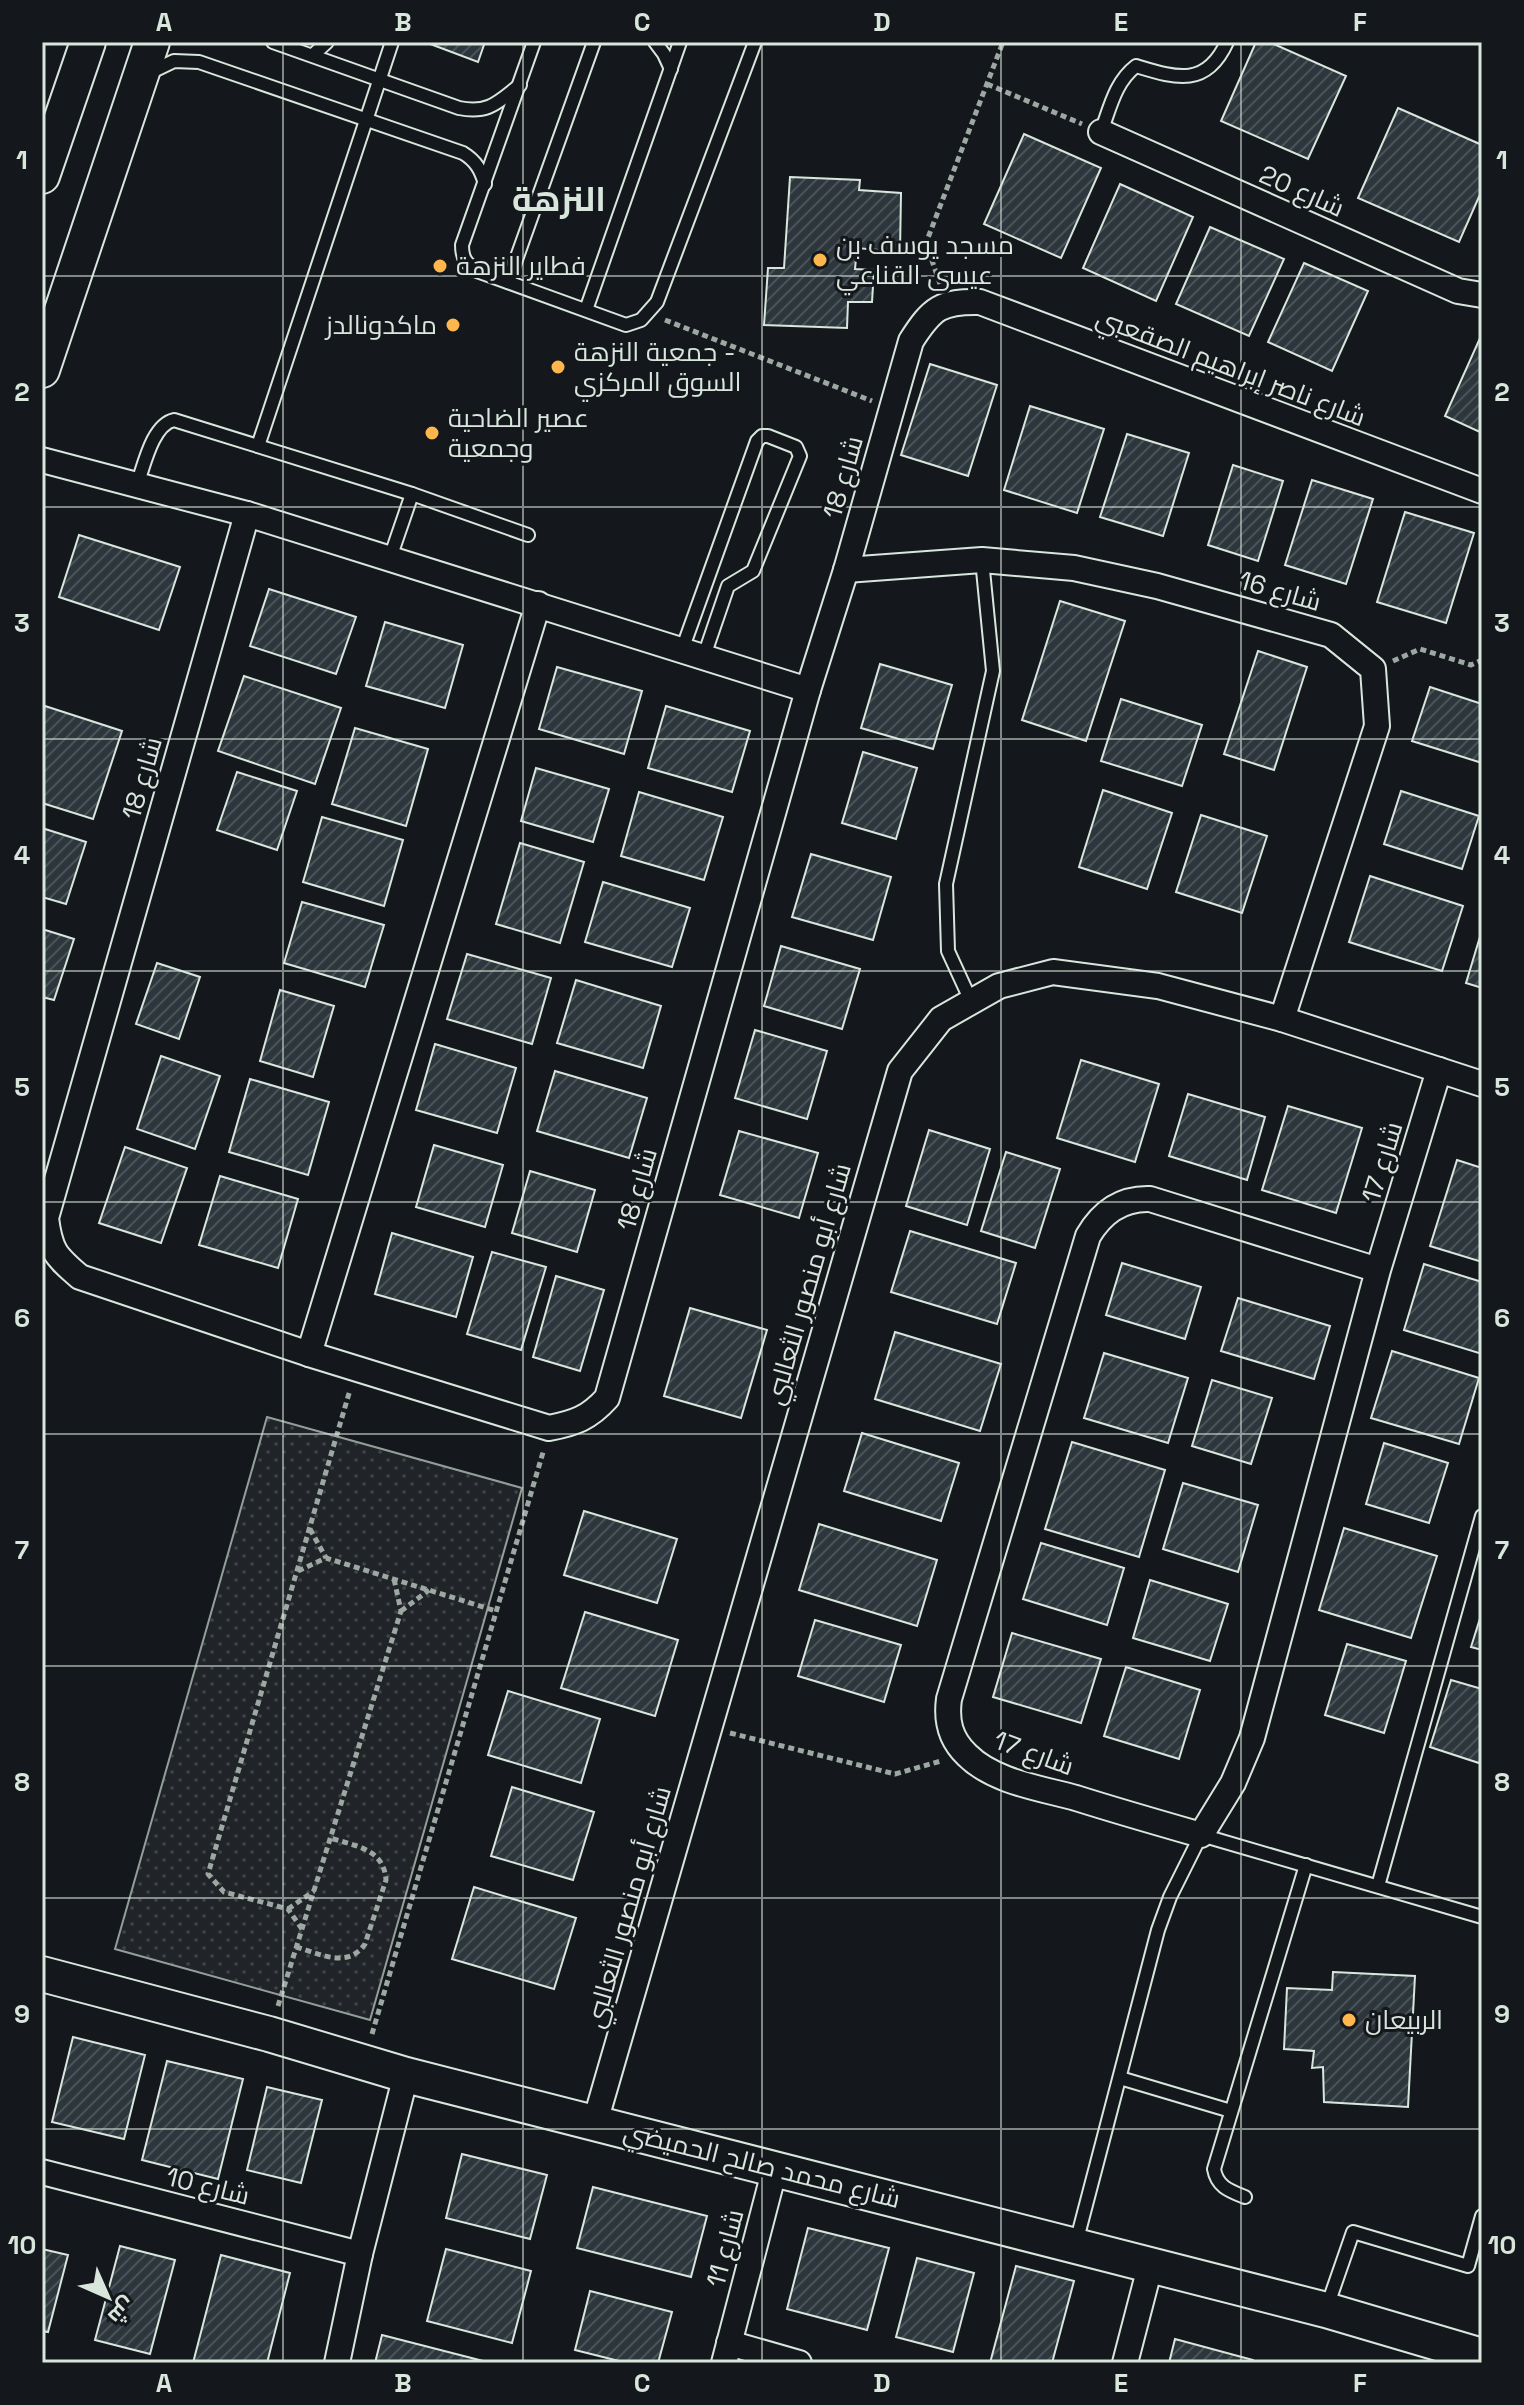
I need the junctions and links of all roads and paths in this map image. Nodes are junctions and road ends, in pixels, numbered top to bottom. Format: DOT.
graph roads {
  1 [pos="88,42"];
  2 [pos="152,42"];
  3 [pos="273,42"];
  4 [pos="327,42"];
  5 [pos="392,42"];
  6 [pos="534,42"];
  7 [pos="601,42"];
  8 [pos="655,42"];
  9 [pos="680,42"];
  10 [pos="749,42"];
  11 [pos="755,42"];
  12 [pos="1003,42"];
  13 [pos="1227,42"];
  14 [pos="592,47"];
  15 [pos="313,55"];
  16 [pos="749,58"];
  17 [pos="671,69"];
  18 [pos="140,80"];
  19 [pos="379,80"];
  20 [pos="987,84"];
  21 [pos="520,85"];
  22 [pos="366,119"];
  23 [pos="1101,132"];
  24 [pos="42,176"];
  25 [pos="485,184"];
  26 [pos="508,282"];
  27 [pos="1482,295"];
  28 [pos="953,303"];
  29 [pos="586,310"];
  30 [pos="649,313"];
  31 [pos="42,370"];
  32 [pos="891,408"];
  33 [pos="258,446"];
  34 [pos="42,460"];
  35 [pos="137,485"];
  36 [pos="1482,491"];
  37 [pos="412,494"];
  38 [pos="247,514"];
  39 [pos="528,535"];
  40 [pos="390,558"];
  41 [pos="982,560"];
  42 [pos="846,570"];
  43 [pos="707,579"];
  44 [pos="728,586"];
  45 [pos="538,604"];
  46 [pos="693,653"];
  47 [pos="1482,660"];
  48 [pos="1373,669"];
  49 [pos="808,690"];
  50 [pos="971,1001"];
  51 [pos="1282,1019"];
  52 [pos="1439,1070"];
  53 [pos="1482,1084"];
  54 [pos="1378,1270"];
  55 [pos="309,1354"];
  56 [pos="357,1369"];
  57 [pos="549,1428"];
  58 [pos="1482,1516"];
  59 [pos="310,1529"];
  60 [pos="326,1558"];
  61 [pos="297,1572"];
  62 [pos="394,1579"];
  63 [pos="430,1590"];
  64 [pos="401,1611"];
  65 [pos="496,1611"];
  66 [pos="709,1728"];
  67 [pos="965,1754"];
  68 [pos="1201,1835"];
  69 [pos="330,1838"];
  70 [pos="1306,1865"];
  71 [pos="1378,1886"];
  72 [pos="314,1890"];
  73 [pos="288,1909"];
  74 [pos="1482,1917"];
  75 [pos="302,1929"];
  76 [pos="296,1947"];
  77 [pos="42,1974"];
  78 [pos="269,2034"];
  79 [pos="363,2063"];
  80 [pos="406,2075"];
  81 [pos="1120,2078"];
  82 [pos="1231,2111"];
  83 [pos="595,2122"];
  84 [pos="775,2168"];
  85 [pos="42,2172"];
  86 [pos="1245,2197"];
  87 [pos="1482,2216"];
  88 [pos="1075,2246"];
  89 [pos="360,2254"];
  90 [pos="1150,2267"];
  91 [pos="1326,2310"];
  92 [pos="727,2353"];
  93 [pos="1482,2356"];
  94 [pos="337,2363"];
  95 [pos="799,2363"];
  96 [pos="1125,2363"];
  1 -- 24 [label="street"];
  2 -- 18 [label="street"];
  3 -- 15 [label="lane"];
  4 -- 15 [label="lane"];
  5 -- 19 [label="lane"];
  6 -- 21 [label="lane"];
  7 -- 14 [label="lane"];
  8 -- 17 [label="lane"];
  9 -- 17 [label="lane"];
  10 -- 16 [label="lane"];
  11 -- 16 [label="lane"];
  12 -- 20 [label="path"];
  13 -- 23 [label="lane"];
  14 -- 26 [label="lane"];
  15 -- 19 [label="lane"];
  16 -- 30 [label="lane"];
  17 -- 29 [label="lane"];
  18 -- 22 [label="lane"];
  18 -- 31 [label="street"];
  19 -- 21 [label="lane"];
  19 -- 22 [label="lane"];
  20 -- 23 [label="path"];
  20 -- 28 [label="path"];
  21 -- 25 [label="lane"];
  22 -- 25 [label="lane"];
  22 -- 33 [label="lane"];
  23 -- 27 [label="street, شارع 20"];
  25 -- 26 [label="lane"];
  26 -- 29 [label="lane"];
  28 -- 32 [label="street, شارع 18"];
  28 -- 36 [label="street, شارع ناصر إبراهيم الصقعبي"];
  29 -- 30 [label="lane"];
  30 -- 32 [label="path"];
  32 -- 42 [label="street, شارع 18"];
  33 -- 35 [label="lane"];
  33 -- 37 [label="lane"];
  34 -- 35 [label="street"];
  35 -- 38 [label="street"];
  37 -- 39 [label="lane"];
  37 -- 40 [label="lane"];
  38 -- 40 [label="street"];
  38 -- 55 [label="street, شارع 18"];
  40 -- 45 [label="street"];
  41 -- 42 [label="street, شارع 16"];
  41 -- 48 [label="street, شارع 16"];
  41 -- 50 [label="lane"];
  42 -- 49 [label="street, شارع 18"];
  43 -- 44 [label="lane"];
  43 -- 44 [label="lane"];
  43 -- 46 [label="lane"];
  44 -- 46 [label="lane"];
  45 -- 46 [label="street"];
  45 -- 55 [label="street"];
  46 -- 49 [label="street"];
  47 -- 48 [label="path"];
  48 -- 51 [label="street"];
  49 -- 57 [label="street, شارع 18"];
  50 -- 51 [label="street, شارع أبو منصور الثعالبي"];
  50 -- 66 [label="street, شارع أبو منصور الثعالبي"];
  51 -- 52 [label="street, شارع أبو منصور الثعالبي"];
  52 -- 53 [label="street, شارع أبو منصور الثعالبي"];
  52 -- 54 [label="street, شارع 17"];
  54 -- 67 [label="street, شارع 17"];
  54 -- 68 [label="street, شارع 17"];
  55 -- 56 [label="street, شارع 18"];
  56 -- 57 [label="street, شارع 18"];
  56 -- 59 [label="path"];
  57 -- 65 [label="path"];
  58 -- 71 [label="lane"];
  59 -- 60 [label="path"];
  59 -- 61 [label="path"];
  60 -- 61 [label="path"];
  60 -- 62 [label="path"];
  61 -- 73 [label="path"];
  62 -- 63 [label="path"];
  62 -- 64 [label="path"];
  63 -- 64 [label="path"];
  63 -- 65 [label="path"];
  64 -- 69 [label="path"];
  65 -- 79 [label="path"];
  66 -- 67 [label="path"];
  66 -- 83 [label="street, شارع أبو منصور الثعالبي"];
  67 -- 68 [label="street, شارع 17"];
  68 -- 70 [label="lane"];
  68 -- 81 [label="lane"];
  69 -- 72 [label="path"];
  69 -- 76 [label="path"];
  70 -- 71 [label="lane"];
  70 -- 82 [label="lane"];
  71 -- 74 [label="lane"];
  72 -- 73 [label="path"];
  72 -- 75 [label="path"];
  73 -- 75 [label="path"];
  75 -- 76 [label="path"];
  76 -- 78 [label="path"];
  77 -- 78 [label="street, شارع محمد صالح الحميضي"];
  78 -- 79 [label="street, شارع محمد صالح الحميضي"];
  79 -- 80 [label="street, شارع محمد صالح الحميضي"];
  80 -- 83 [label="street, شارع محمد صالح الحميضي"];
  80 -- 89 [label="street"];
  81 -- 82 [label="lane"];
  81 -- 88 [label="lane"];
  82 -- 86 [label="lane"];
  83 -- 84 [label="street, شارع محمد صالح الحميضي"];
  84 -- 88 [label="street, شارع محمد صالح الحميضي"];
  84 -- 92 [label="street, شارع 11"];
  85 -- 89 [label="street, شارع 10"];
  87 -- 91 [label="lane"];
  88 -- 90 [label="street, شارع محمد صالح الحميضي"];
  89 -- 94 [label="street"];
  90 -- 91 [label="street, شارع محمد صالح الحميضي"];
  90 -- 96 [label="street"];
  91 -- 93 [label="street, شارع محمد صالح الحميضي"];
  92 -- 95 [label="street, شارع 11"];
}
